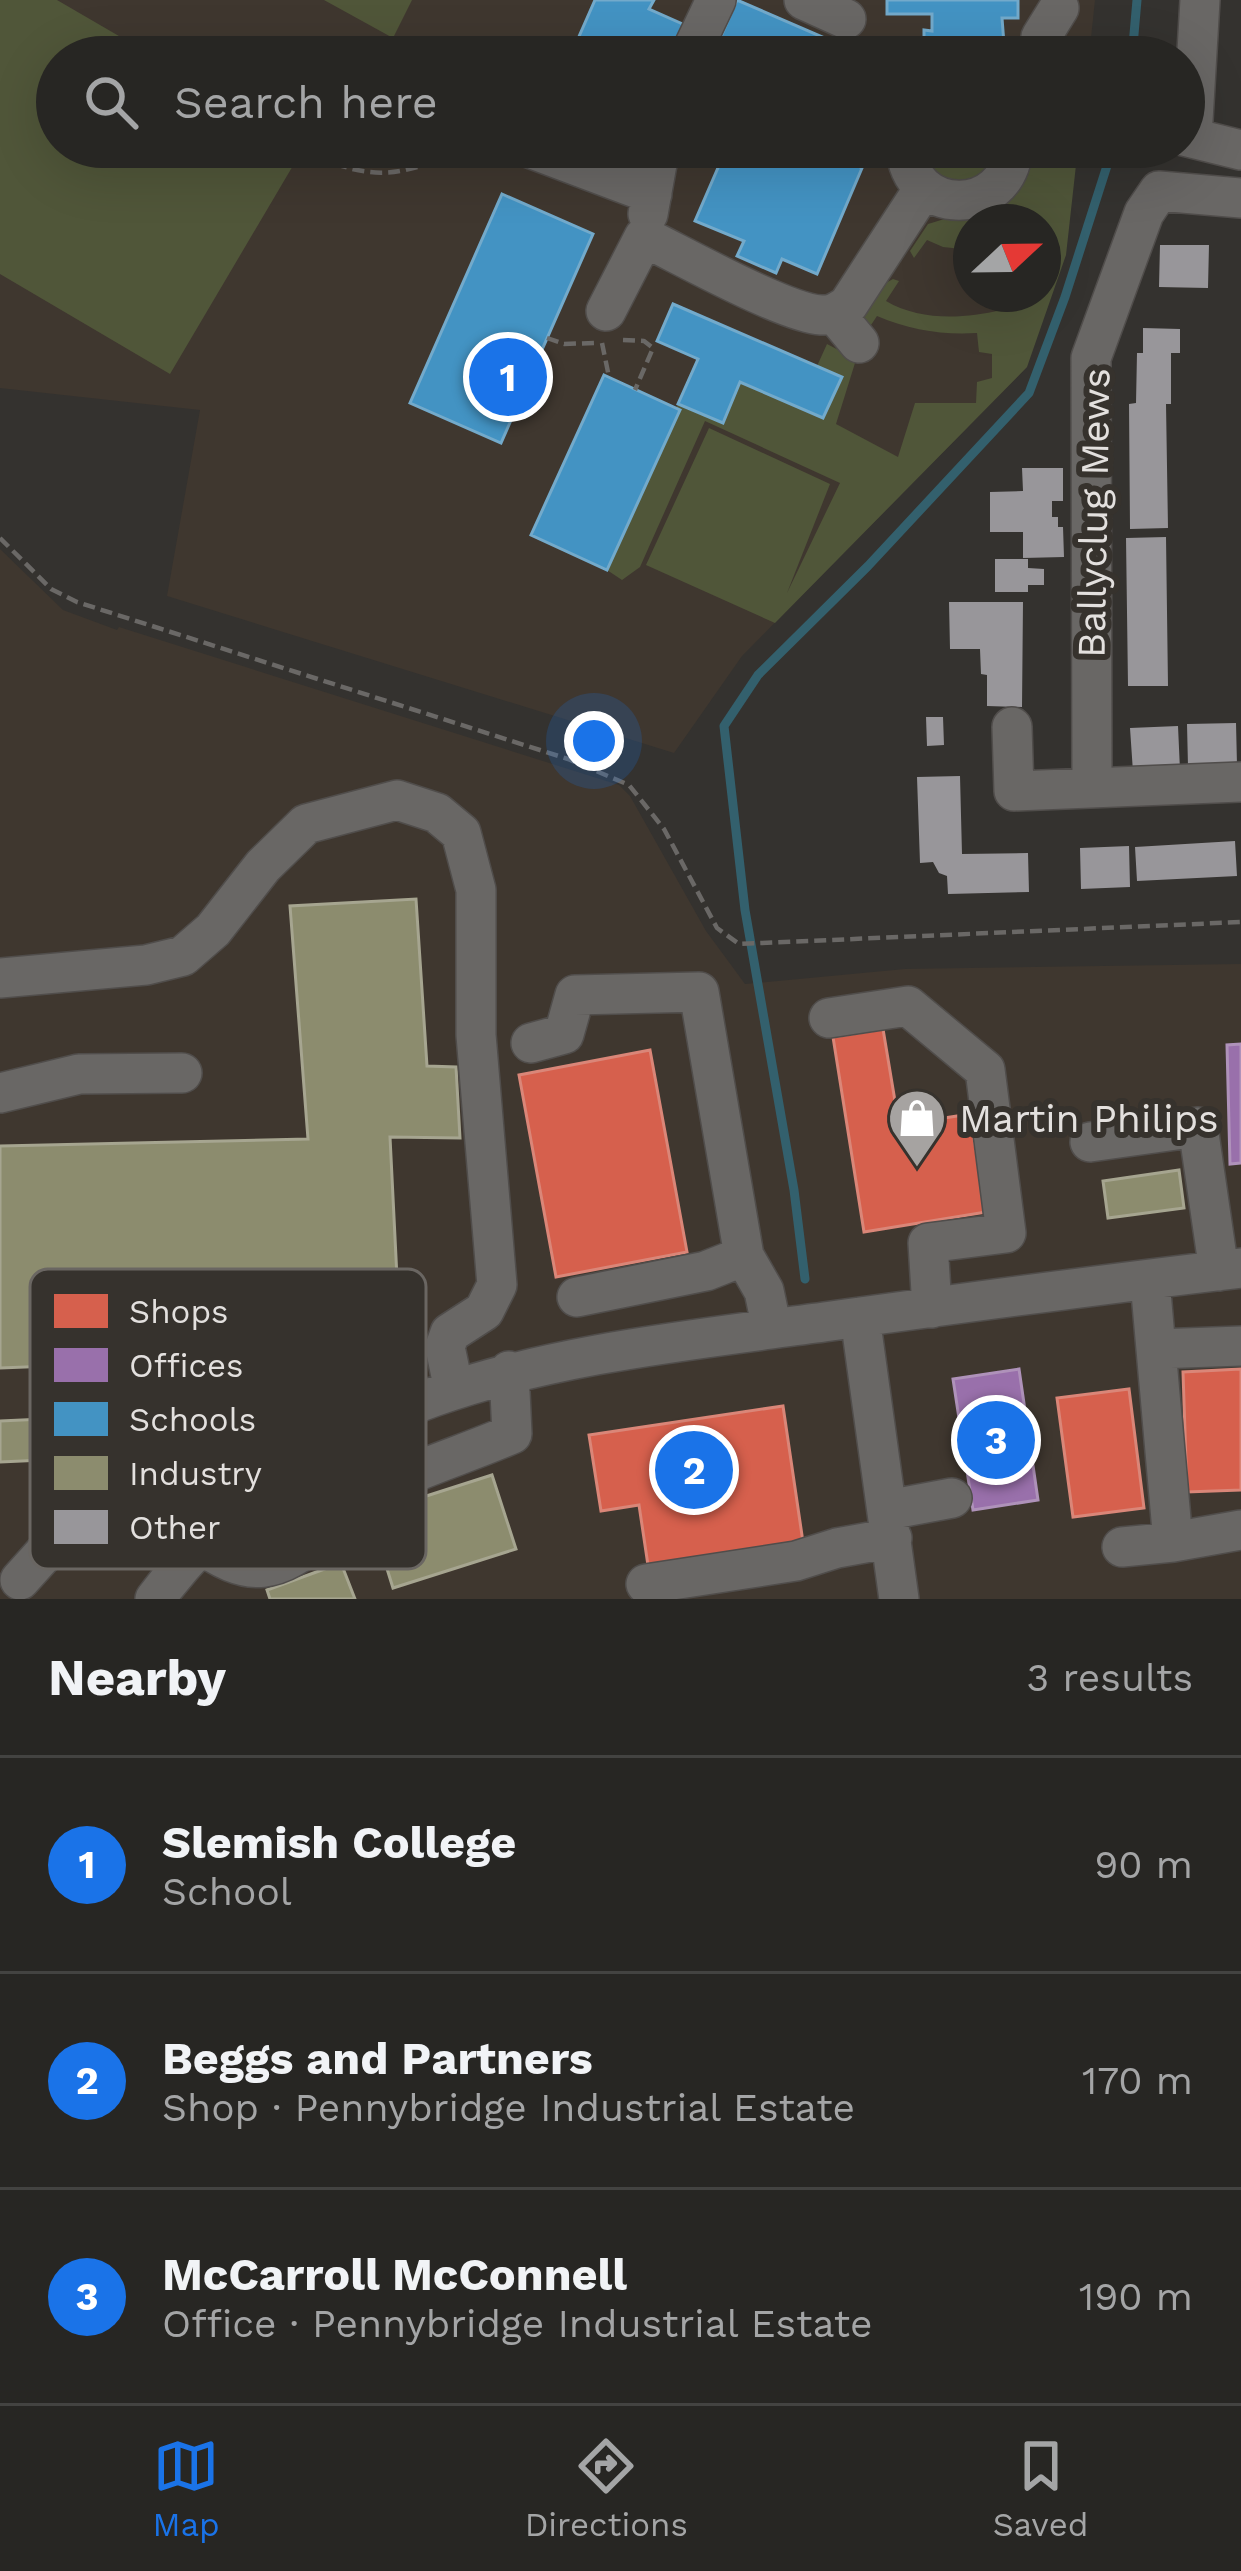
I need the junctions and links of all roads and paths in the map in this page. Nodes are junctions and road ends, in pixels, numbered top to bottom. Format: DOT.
graph roads {
  1 [pos="716,0"];
  2 [pos="804,0"];
  3 [pos="1200,0"];
  4 [pos="1059,8"];
  5 [pos="847,19"];
  6 [pos="699,36"];
  7 [pos="1042,36"];
  8 [pos="1197,36"];
  9 [pos="1205,140"];
  10 [pos="1241,150"];
  11 [pos="345,168"];
  12 [pos="408,168"];
  13 [pos="583,168"];
  14 [pos="656,168"];
  15 [pos="912,168"];
  16 [pos="1007,168"];
  17 [pos="924,188"];
  18 [pos="652,194"];
  19 [pos="1241,197"];
  20 [pos="644,237"];
  21 [pos="610,331"];
  22 [pos="547,338"];
  23 [pos="635,390"];
  24 [pos="0,538"];
  25 [pos="1012,727"];
  26 [pos="1241,782"];
  27 [pos="1091,788"];
  28 [pos="1241,922"];
  29 [pos="0,978"];
  30 [pos="829,1018"];
  31 [pos="531,1042"];
  32 [pos="182,1073"];
  33 [pos="0,1093"];
  34 [pos="1090,1142"];
  35 [pos="744,1256"];
  36 [pos="1230,1269"];
  37 [pos="1150,1281"];
  38 [pos="577,1297"];
  39 [pos="932,1308"];
  40 [pos="860,1317"];
  41 [pos="772,1329"];
  42 [pos="1241,1346"];
  43 [pos="1156,1349"];
  44 [pos="509,1371"];
  45 [pos="454,1390"];
  46 [pos="426,1399"];
  47 [pos="426,1471"];
  48 [pos="952,1498"];
  49 [pos="890,1524"];
  50 [pos="1241,1530"];
  51 [pos="1173,1542"];
  52 [pos="1122,1547"];
  53 [pos="179,1569"];
  54 [pos="646,1584"];
  55 [pos="155,1599"];
  56 [pos="899,1599"];
  1 -- 6 [label="street"];
  2 -- 5 [label="street"];
  3 -- 8 [label="street"];
  4 -- 7 [label="street"];
  9 -- 10 [label="street"];
  11 -- 12 [label="path"];
  13 -- 18 [label="street"];
  14 -- 18 [label="street"];
  15 -- 17 [label="street"];
  16 -- 17 [label="street"];
  17 -- 20 [label="street"];
  18 -- 20 [label="street"];
  19 -- 27 [label="street, Ballyclug Mews"];
  20 -- 21 [label="street"];
  21 -- 22 [label="path"];
  21 -- 23 [label="path"];
  24 -- 28 [label="path"];
  25 -- 27 [label="street"];
  26 -- 27 [label="street"];
  29 -- 45 [label="street"];
  30 -- 39 [label="street"];
  31 -- 35 [label="street"];
  32 -- 33 [label="street"];
  34 -- 36 [label="street"];
  35 -- 38 [label="street"];
  35 -- 41 [label="street"];
  36 -- 37 [label="street"];
  37 -- 39 [label="street"];
  37 -- 43 [label="street"];
  39 -- 40 [label="street"];
  40 -- 41 [label="street"];
  40 -- 49 [label="street"];
  41 -- 44 [label="street"];
  42 -- 43 [label="street"];
  43 -- 51 [label="street"];
  44 -- 45 [label="street"];
  44 -- 47 [label="street"];
  45 -- 46 [label="street"];
  48 -- 49 [label="street"];
  49 -- 54 [label="street"];
  49 -- 56 [label="street"];
  50 -- 51 [label="street"];
  51 -- 52 [label="street"];
  53 -- 55 [label="street"];
}
